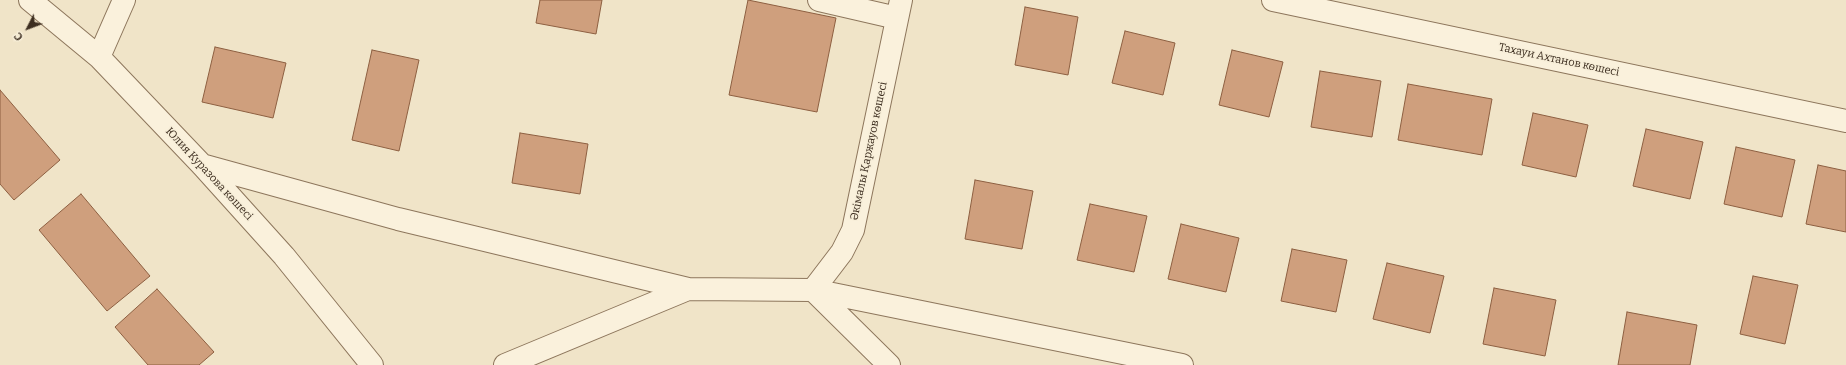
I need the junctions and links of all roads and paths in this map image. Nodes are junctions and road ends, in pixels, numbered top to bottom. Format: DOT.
graph roads {
  1 [pos="30,0"];
  2 [pos="124,0"];
  3 [pos="819,0"];
  4 [pos="1273,0"];
  5 [pos="899,9"];
  6 [pos="99,57"];
  7 [pos="1846,121"];
  8 [pos="202,165"];
  9 [pos="688,290"];
  10 [pos="813,290"];
  11 [pos="372,365"];
  12 [pos="505,365"];
  13 [pos="889,365"];
  14 [pos="1182,365"];
  1 -- 6 [label="street, Юлия Куразова көшесі"];
  2 -- 6 [label="street"];
  3 -- 5 [label="street"];
  4 -- 7 [label="street, Тахауи Ахтанов көшесі"];
  5 -- 10 [label="street, Әкімалы Қаржауов көшесі"];
  6 -- 8 [label="street, Юлия Куразова көшесі"];
  8 -- 9 [label="street"];
  8 -- 11 [label="street, Юлия Куразова көшесі"];
  9 -- 10 [label="street"];
  9 -- 12 [label="street"];
  10 -- 13 [label="street"];
  10 -- 14 [label="street"];
}
